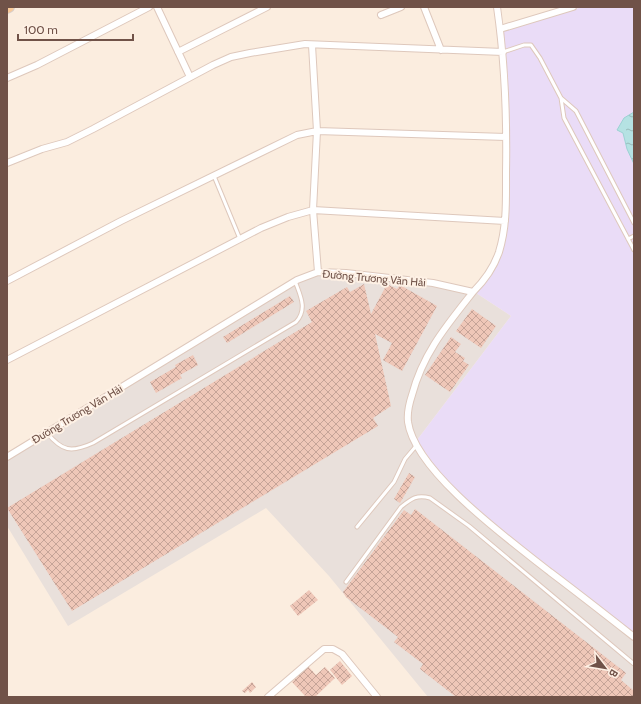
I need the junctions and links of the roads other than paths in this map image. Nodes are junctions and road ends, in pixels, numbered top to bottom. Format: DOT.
graph roads {
  1 [pos="149,7"];
  2 [pos="157,7"];
  3 [pos="267,7"];
  4 [pos="401,7"];
  5 [pos="424,7"];
  6 [pos="497,7"];
  7 [pos="574,7"];
  8 [pos="381,15"];
  9 [pos="500,29"];
  10 [pos="312,45"];
  11 [pos="441,50"];
  12 [pos="178,52"];
  13 [pos="503,52"];
  14 [pos="190,77"];
  15 [pos="7,78"];
  16 [pos="561,98"];
  17 [pos="317,131"];
  18 [pos="506,137"];
  19 [pos="7,163"];
  20 [pos="214,176"];
  21 [pos="313,210"];
  22 [pos="505,221"];
  23 [pos="634,223"];
  24 [pos="634,236"];
  25 [pos="240,239"];
  26 [pos="628,239"];
  27 [pos="634,250"];
  28 [pos="318,272"];
  29 [pos="7,281"];
  30 [pos="295,281"];
  31 [pos="473,292"];
  32 [pos="7,360"];
  33 [pos="47,433"];
  34 [pos="416,446"];
  35 [pos="7,457"];
  36 [pos="357,527"];
  37 [pos="346,582"];
  38 [pos="634,637"];
  39 [pos="634,664"];
  40 [pos="268,697"];
  41 [pos="377,697"];
  1 -- 15 [label="street"];
  2 -- 12 [label="street"];
  3 -- 12 [label="street"];
  4 -- 8 [label="street"];
  5 -- 11 [label="street"];
  6 -- 9 [label="street"];
  7 -- 9 [label="street"];
  9 -- 13 [label="street"];
  10 -- 11 [label="street"];
  10 -- 14 [label="street"];
  10 -- 17 [label="street"];
  11 -- 13 [label="street"];
  12 -- 14 [label="street"];
  13 -- 16 [label="lane"];
  13 -- 18 [label="street"];
  14 -- 19 [label="street"];
  16 -- 23 [label="lane"];
  16 -- 26 [label="lane"];
  17 -- 18 [label="street"];
  17 -- 20 [label="street"];
  17 -- 21 [label="street"];
  18 -- 22 [label="street"];
  20 -- 25 [label="lane"];
  20 -- 29 [label="street"];
  21 -- 22 [label="street"];
  21 -- 25 [label="street"];
  21 -- 28 [label="street"];
  22 -- 31 [label="street"];
  24 -- 26 [label="lane"];
  25 -- 32 [label="street"];
  26 -- 27 [label="lane"];
  28 -- 30 [label="street, Đường Trương Văn Hải"];
  28 -- 31 [label="street, Đường Trương Văn Hải"];
  30 -- 33 [label="street, Đường Trương Văn Hải"];
  30 -- 33 [label="lane"];
  31 -- 34 [label="street"];
  33 -- 35 [label="street, Đường Trương Văn Hải"];
  34 -- 36 [label="lane"];
  34 -- 38 [label="street"];
  37 -- 39 [label="lane"];
  40 -- 41 [label="street"];
}
